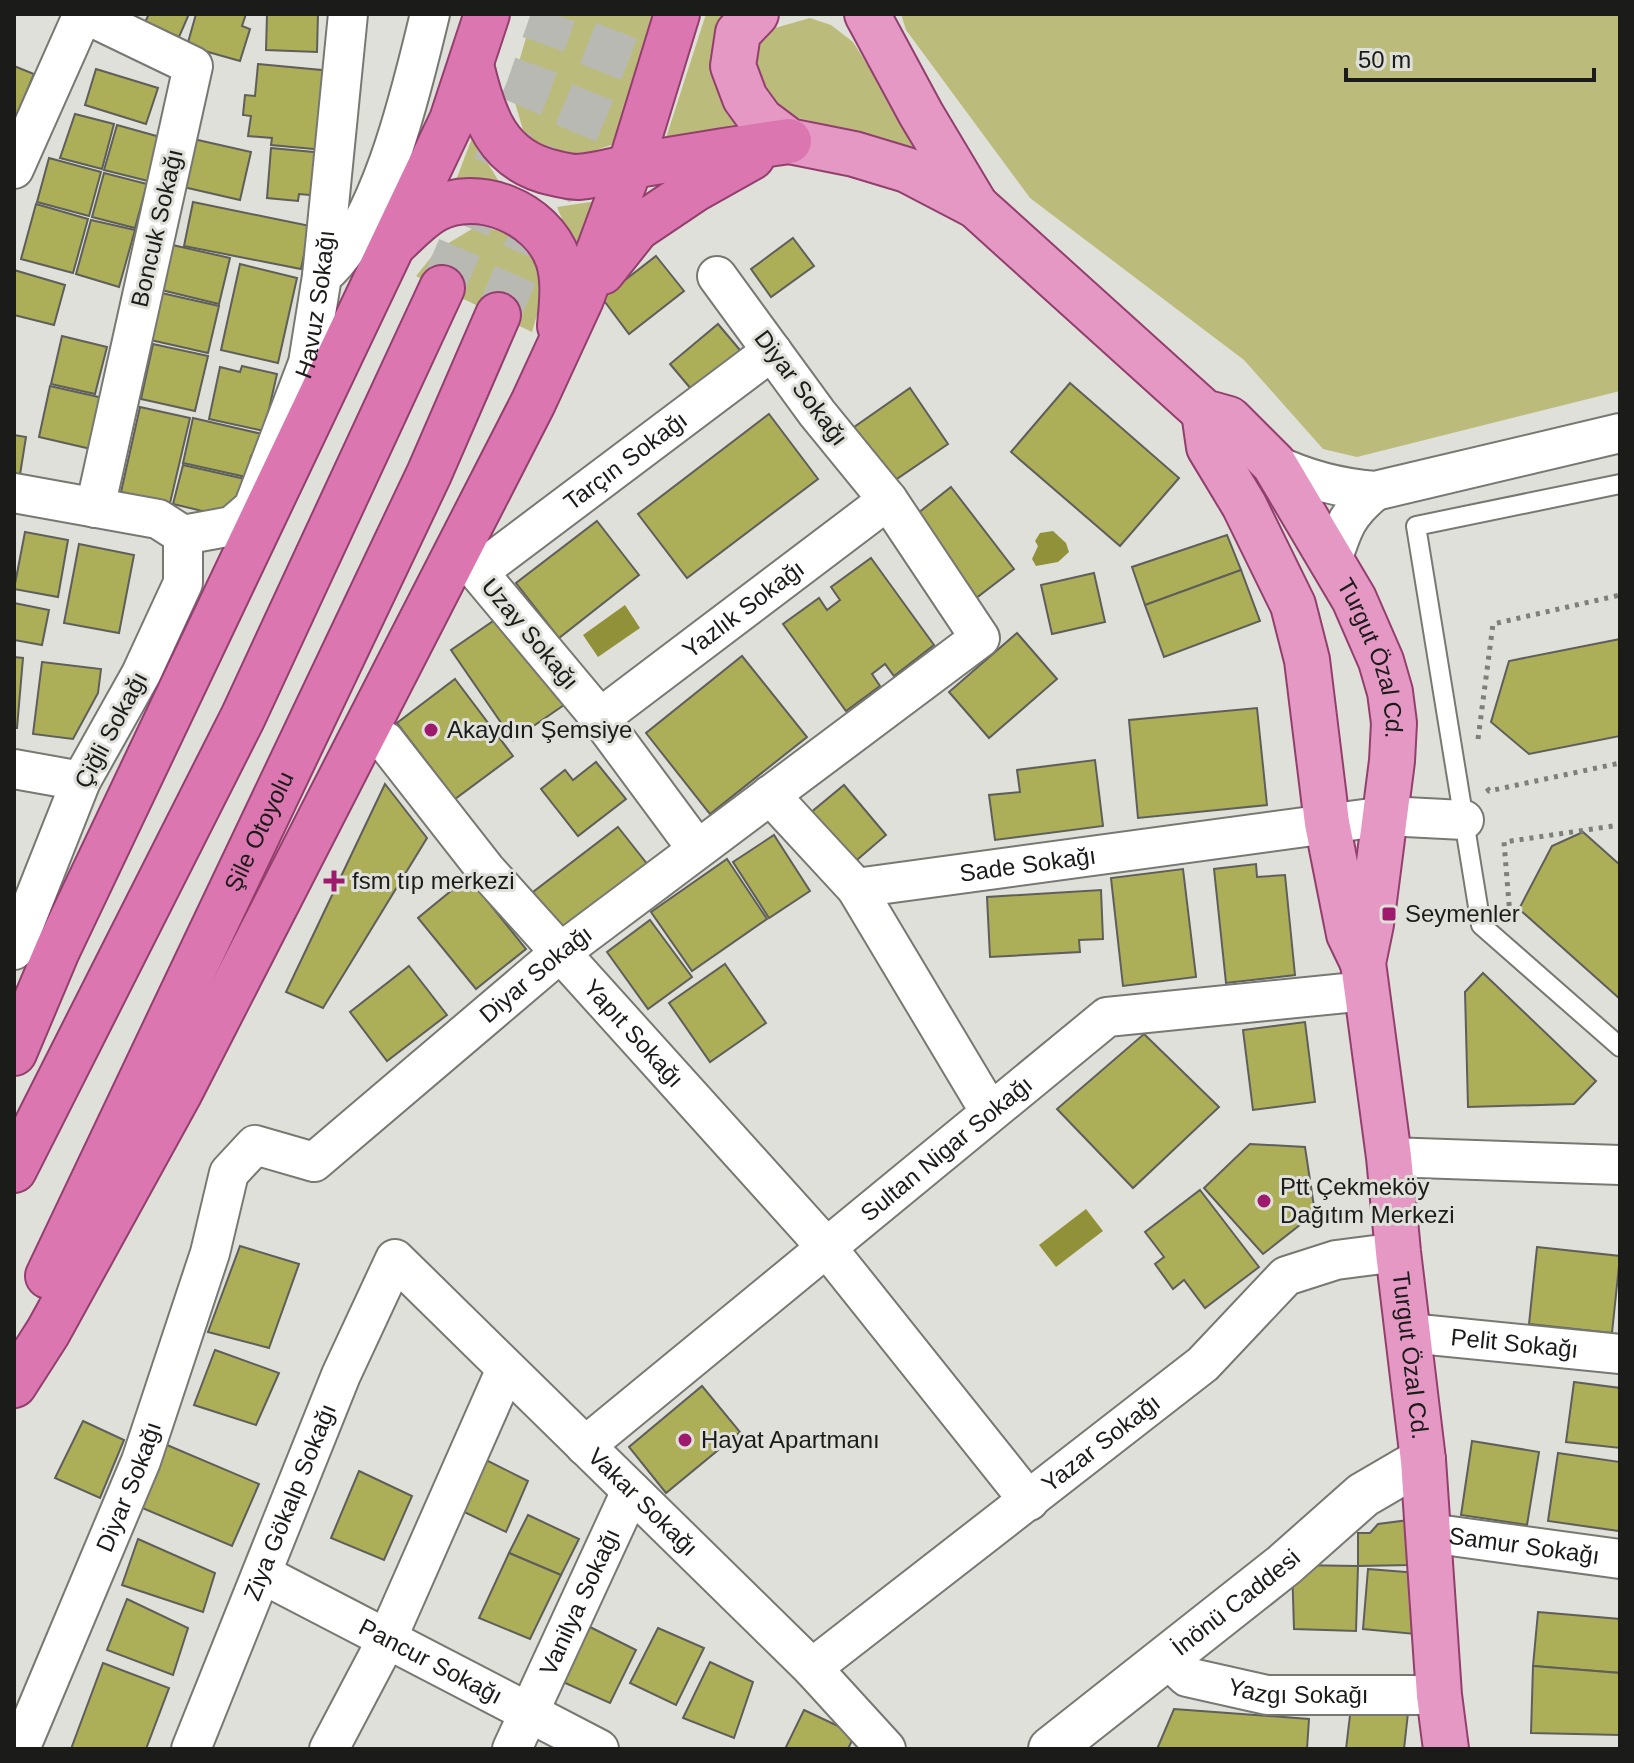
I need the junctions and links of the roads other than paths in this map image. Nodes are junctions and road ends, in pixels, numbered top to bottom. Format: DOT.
graph roads {
  1 [pos="84,14"];
  2 [pos="348,14"];
  3 [pos="430,14"];
  4 [pos="487,14"];
  5 [pos="677,14"];
  6 [pos="756,14"];
  7 [pos="865,17"];
  8 [pos="471,65"];
  9 [pos="789,141"];
  10 [pos="630,167"];
  11 [pos="14,169"];
  12 [pos="976,206"];
  13 [pos="389,248"];
  14 [pos="322,276"];
  15 [pos="717,276"];
  16 [pos="442,288"];
  17 [pos="581,299"];
  18 [pos="498,315"];
  19 [pos="772,351"];
  20 [pos="551,363"];
  21 [pos="1204,412"];
  22 [pos="1620,433"];
  23 [pos="1274,464"];
  24 [pos="1620,484"];
  25 [pos="1375,491"];
  26 [pos="14,493"];
  27 [pos="888,500"];
  28 [pos="95,508"];
  29 [pos="170,527"];
  30 [pos="1332,561"];
  31 [pos="478,572"];
  32 [pos="600,718"];
  33 [pos="385,741"];
  34 [pos="14,769"];
  35 [pos="81,781"];
  36 [pos="770,795"];
  37 [pos="1386,816"];
  38 [pos="1464,820"];
  39 [pos="1327,823"];
  40 [pos="697,849"];
  41 [pos="856,888"];
  42 [pos="14,950"];
  43 [pos="561,952"];
  44 [pos="1364,977"];
  45 [pos="1620,1047"];
  46 [pos="14,1053"];
  47 [pos="990,1112"];
  48 [pos="1389,1157"];
  49 [pos="1620,1165"];
  50 [pos="14,1170"];
  51 [pos="827,1248"];
  52 [pos="1398,1252"];
  53 [pos="395,1259"];
  54 [pos="1409,1333"];
  55 [pos="14,1347"];
  56 [pos="1620,1354"];
  57 [pos="506,1369"];
  58 [pos="14,1385"];
  59 [pos="585,1446"];
  60 [pos="1423,1460"];
  61 [pos="631,1491"];
  62 [pos="1029,1501"];
  63 [pos="1429,1533"];
  64 [pos="1620,1559"];
  65 [pos="262,1574"];
  66 [pos="386,1641"];
  67 [pos="1166,1657"];
  68 [pos="812,1668"];
  69 [pos="1439,1695"];
  70 [pos="529,1712"];
  71 [pos="20,1749"];
  72 [pos="191,1749"];
  73 [pos="329,1749"];
  74 [pos="512,1749"];
  75 [pos="599,1749"];
  76 [pos="886,1749"];
  77 [pos="1051,1749"];
  78 [pos="1446,1749"];
  1 -- 11 [label="street"];
  1 -- 28 [label="street, Boncuk Sokağı"];
  2 -- 14 [label="street, Havuz Sokağı"];
  3 -- 14 [label="street"];
  4 -- 8 [label="highway"];
  5 -- 10 [label="highway"];
  6 -- 9 [label="main road"];
  7 -- 12 [label="main road"];
  8 -- 10 [label="highway"];
  8 -- 13 [label="highway"];
  9 -- 10 [label="highway"];
  9 -- 12 [label="main road"];
  9 -- 17 [label="highway"];
  10 -- 17 [label="highway"];
  12 -- 21 [label="main road, Turgut Özal Cd."];
  13 -- 20 [label="highway"];
  13 -- 46 [label="highway"];
  14 -- 29 [label="street, Havuz Sokağı"];
  15 -- 19 [label="street, Diyar Sokağı"];
  16 -- 50 [label="highway"];
  17 -- 20 [label="highway"];
  18 -- 55 [label="highway, Şile Otoyolu"];
  19 -- 27 [label="street, Diyar Sokağı"];
  19 -- 31 [label="street, Tarçın Sokağı"];
  20 -- 58 [label="highway"];
  21 -- 23 [label="main road, Turgut Özal Cd."];
  21 -- 39 [label="main road, Turgut Özal Cd."];
  22 -- 25 [label="street"];
  23 -- 25 [label="street"];
  23 -- 30 [label="main road, Turgut Özal Cd."];
  24 -- 38 [label="lane"];
  25 -- 30 [label="street"];
  26 -- 28 [label="street"];
  27 -- 32 [label="street, Yazlık Sokağı"];
  27 -- 36 [label="street, Diyar Sokağı"];
  28 -- 29 [label="street"];
  29 -- 35 [label="street, Çiğli Sokağı"];
  30 -- 37 [label="main road, Turgut Özal Cd."];
  31 -- 32 [label="street, Uzay Sokağı"];
  32 -- 40 [label="street, Uzay Sokağı"];
  33 -- 43 [label="street, Yapıt Sokağı"];
  34 -- 35 [label="street"];
  35 -- 42 [label="street, Çiğli Sokağı"];
  36 -- 40 [label="street, Diyar Sokağı"];
  36 -- 41 [label="street"];
  37 -- 38 [label="street, Sade Sokağı"];
  37 -- 39 [label="street, Sade Sokağı"];
  37 -- 44 [label="main road, Turgut Özal Cd."];
  38 -- 45 [label="lane"];
  39 -- 41 [label="street, Sade Sokağı"];
  39 -- 44 [label="main road, Turgut Özal Cd."];
  40 -- 43 [label="street, Diyar Sokağı"];
  41 -- 47 [label="street"];
  43 -- 51 [label="street, Yapıt Sokağı"];
  43 -- 71 [label="street, Diyar Sokağı"];
  44 -- 47 [label="street, Sultan Nigar Sokağı"];
  44 -- 48 [label="main road, Turgut Özal Cd."];
  47 -- 51 [label="street, Sultan Nigar Sokağı"];
  48 -- 49 [label="street"];
  48 -- 52 [label="main road, Turgut Özal Cd."];
  51 -- 59 [label="street, Sultan Nigar Sokağı"];
  51 -- 62 [label="street, Yapıt Sokağı"];
  52 -- 54 [label="main road, Turgut Özal Cd."];
  52 -- 62 [label="street, Yazar Sokağı"];
  53 -- 57 [label="street, Vakar Sokağı"];
  53 -- 65 [label="street, Ziya Gökalp Sokağı"];
  54 -- 56 [label="street, Pelit Sokağı"];
  54 -- 60 [label="main road, Turgut Özal Cd."];
  57 -- 59 [label="street, Vakar Sokağı"];
  57 -- 66 [label="street"];
  59 -- 61 [label="street, Vakar Sokağı"];
  60 -- 63 [label="main road, Turgut Özal Cd."];
  60 -- 67 [label="street, İnönü Caddesi"];
  61 -- 68 [label="street, Vakar Sokağı"];
  61 -- 70 [label="street, Vanilya Sokağı"];
  62 -- 68 [label="street, Yazar Sokağı"];
  63 -- 64 [label="street, Samur Sokağı"];
  63 -- 69 [label="main road, Turgut Özal Cd."];
  65 -- 66 [label="street, Pancur Sokağı"];
  65 -- 72 [label="street, Ziya Gökalp Sokağı"];
  66 -- 70 [label="street, Pancur Sokağı"];
  66 -- 73 [label="street"];
  67 -- 69 [label="street, Yazgı Sokağı"];
  67 -- 77 [label="street, İnönü Caddesi"];
  68 -- 76 [label="street, Vakar Sokağı"];
  69 -- 78 [label="main road, Turgut Özal Cd."];
  70 -- 74 [label="street, Vanilya Sokağı"];
  70 -- 75 [label="street, Pancur Sokağı"];
}
